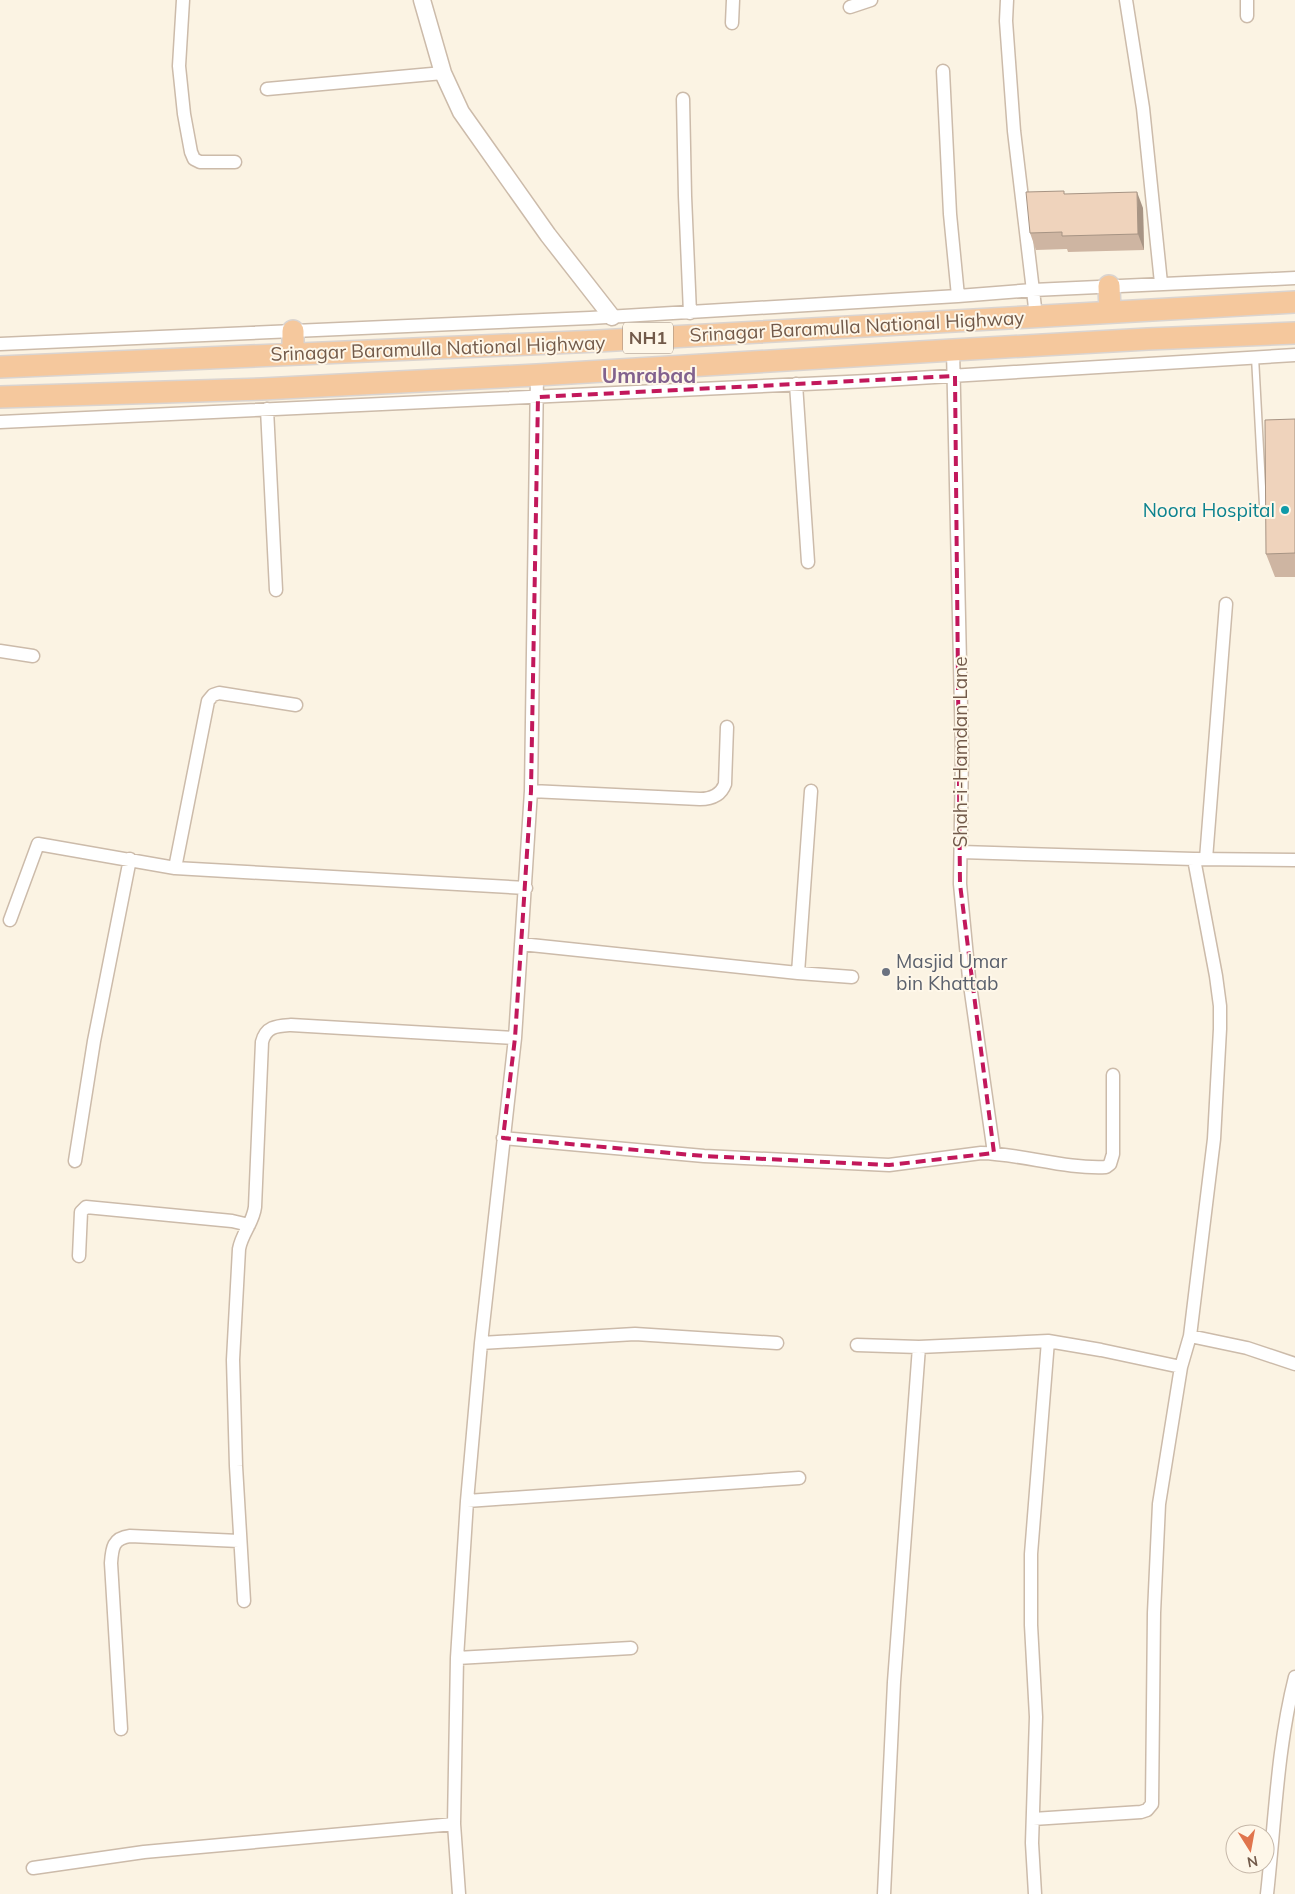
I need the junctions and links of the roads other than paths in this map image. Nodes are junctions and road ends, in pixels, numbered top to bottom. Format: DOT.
graph roads {
  1 [pos="183,0"];
  2 [pos="423,0"];
  3 [pos="734,0"];
  4 [pos="871,0"];
  5 [pos="1006,0"];
  6 [pos="1126,0"];
  7 [pos="1247,0"];
  8 [pos="850,7"];
  9 [pos="1247,16"];
  10 [pos="732,23"];
  11 [pos="943,71"];
  12 [pos="443,72"];
  13 [pos="267,90"];
  14 [pos="683,99"];
  15 [pos="235,162"];
  16 [pos="1295,278"];
  17 [pos="1161,283"];
  18 [pos="1109,286"];
  19 [pos="1034,290"];
  20 [pos="958,296"];
  21 [pos="1295,302"];
  22 [pos="1110,312"];
  23 [pos="690,313"];
  24 [pos="1036,316"];
  25 [pos="612,317"];
  26 [pos="294,331"];
  27 [pos="1295,333"];
  28 [pos="0,344"];
  29 [pos="953,350"];
  30 [pos="294,354"];
  31 [pos="1295,355"];
  32 [pos="1255,357"];
  33 [pos="0,366"];
  34 [pos="537,375"];
  35 [pos="955,376"];
  36 [pos="796,384"];
  37 [pos="0,397"];
  38 [pos="538,397"];
  39 [pos="267,409"];
  40 [pos="0,422"];
  41 [pos="1263,505"];
  42 [pos="808,562"];
  43 [pos="276,590"];
  44 [pos="1226,604"];
  45 [pos="0,651"];
  46 [pos="33,656"];
  47 [pos="296,706"];
  48 [pos="728,727"];
  49 [pos="531,791"];
  50 [pos="811,791"];
  51 [pos="961,852"];
  52 [pos="130,859"];
  53 [pos="1200,859"];
  54 [pos="1295,860"];
  55 [pos="175,868"];
  56 [pos="526,888"];
  57 [pos="10,920"];
  58 [pos="521,944"];
  59 [pos="798,973"];
  60 [pos="852,977"];
  61 [pos="515,1038"];
  62 [pos="1113,1075"];
  63 [pos="503,1138"];
  64 [pos="994,1153"];
  65 [pos="75,1162"];
  66 [pos="249,1225"];
  67 [pos="79,1256"];
  68 [pos="1190,1336"];
  69 [pos="1048,1341"];
  70 [pos="481,1343"];
  71 [pos="777,1343"];
  72 [pos="857,1345"];
  73 [pos="919,1348"];
  74 [pos="1295,1364"];
  75 [pos="1181,1367"];
  76 [pos="799,1478"];
  77 [pos="467,1501"];
  78 [pos="240,1541"];
  79 [pos="244,1601"];
  80 [pos="631,1648"];
  81 [pos="457,1658"];
  82 [pos="1295,1677"];
  83 [pos="121,1729"];
  84 [pos="1289,1739"];
  85 [pos="1033,1819"];
  86 [pos="454,1824"];
  87 [pos="33,1868"];
  88 [pos="460,1894"];
  89 [pos="884,1894"];
  90 [pos="1035,1894"];
  91 [pos="1267,1894"];
  1 -- 15 [label="street"];
  2 -- 12 [label="street"];
  3 -- 10 [label="street"];
  4 -- 8 [label="street"];
  5 -- 19 [label="street"];
  6 -- 17 [label="street"];
  7 -- 9 [label="street"];
  11 -- 20 [label="street"];
  12 -- 13 [label="street"];
  12 -- 25 [label="street"];
  14 -- 23 [label="street"];
  16 -- 17 [label="street"];
  17 -- 18 [label="street"];
  18 -- 19 [label="street"];
  18 -- 22 [label="highway"];
  19 -- 20 [label="street"];
  19 -- 24 [label="street"];
  20 -- 23 [label="street"];
  21 -- 22 [label="highway, Srinagar Baramulla National Highway / NH1"];
  22 -- 24 [label="highway, Srinagar Baramulla National Highway / NH1"];
  23 -- 25 [label="street"];
  24 -- 30 [label="highway, Srinagar Baramulla National Highway / NH1"];
  25 -- 26 [label="street"];
  26 -- 28 [label="street"];
  26 -- 30 [label="highway"];
  27 -- 29 [label="highway, NH1"];
  29 -- 34 [label="highway, NH1"];
  29 -- 35 [label="street, Shah-i-Hamdan Lane"];
  30 -- 33 [label="highway, Srinagar Baramulla National Highway / NH1"];
  31 -- 32 [label="street"];
  32 -- 35 [label="street"];
  32 -- 41 [label="lane"];
  34 -- 37 [label="highway, NH1"];
  34 -- 38 [label="street"];
  35 -- 36 [label="street"];
  35 -- 51 [label="street, Shah-i-Hamdan Lane"];
  36 -- 38 [label="street"];
  36 -- 42 [label="street"];
  38 -- 39 [label="street"];
  38 -- 49 [label="street"];
  39 -- 40 [label="street"];
  39 -- 43 [label="street"];
  44 -- 53 [label="street"];
  45 -- 46 [label="street"];
  47 -- 55 [label="street"];
  48 -- 49 [label="street"];
  49 -- 56 [label="street"];
  50 -- 59 [label="street"];
  51 -- 53 [label="street"];
  51 -- 64 [label="street, Shah-i-Hamdan Lane"];
  52 -- 55 [label="street"];
  52 -- 57 [label="street"];
  52 -- 65 [label="street"];
  53 -- 54 [label="street"];
  53 -- 68 [label="street"];
  55 -- 56 [label="street"];
  56 -- 58 [label="street"];
  58 -- 59 [label="street"];
  58 -- 61 [label="street"];
  59 -- 60 [label="street"];
  61 -- 63 [label="street"];
  61 -- 66 [label="street"];
  62 -- 64 [label="street"];
  63 -- 64 [label="street"];
  63 -- 70 [label="street"];
  66 -- 67 [label="street"];
  66 -- 78 [label="street"];
  68 -- 74 [label="street"];
  68 -- 75 [label="street"];
  69 -- 73 [label="street"];
  69 -- 75 [label="street"];
  69 -- 85 [label="street"];
  70 -- 71 [label="street"];
  70 -- 77 [label="street"];
  72 -- 73 [label="street"];
  73 -- 89 [label="street"];
  75 -- 85 [label="street"];
  76 -- 77 [label="street"];
  77 -- 81 [label="street"];
  78 -- 79 [label="street"];
  78 -- 83 [label="street"];
  80 -- 81 [label="street"];
  81 -- 86 [label="street"];
  82 -- 84 [label="street"];
  84 -- 91 [label="street"];
  85 -- 90 [label="street"];
  86 -- 87 [label="street"];
  86 -- 88 [label="street"];
}
